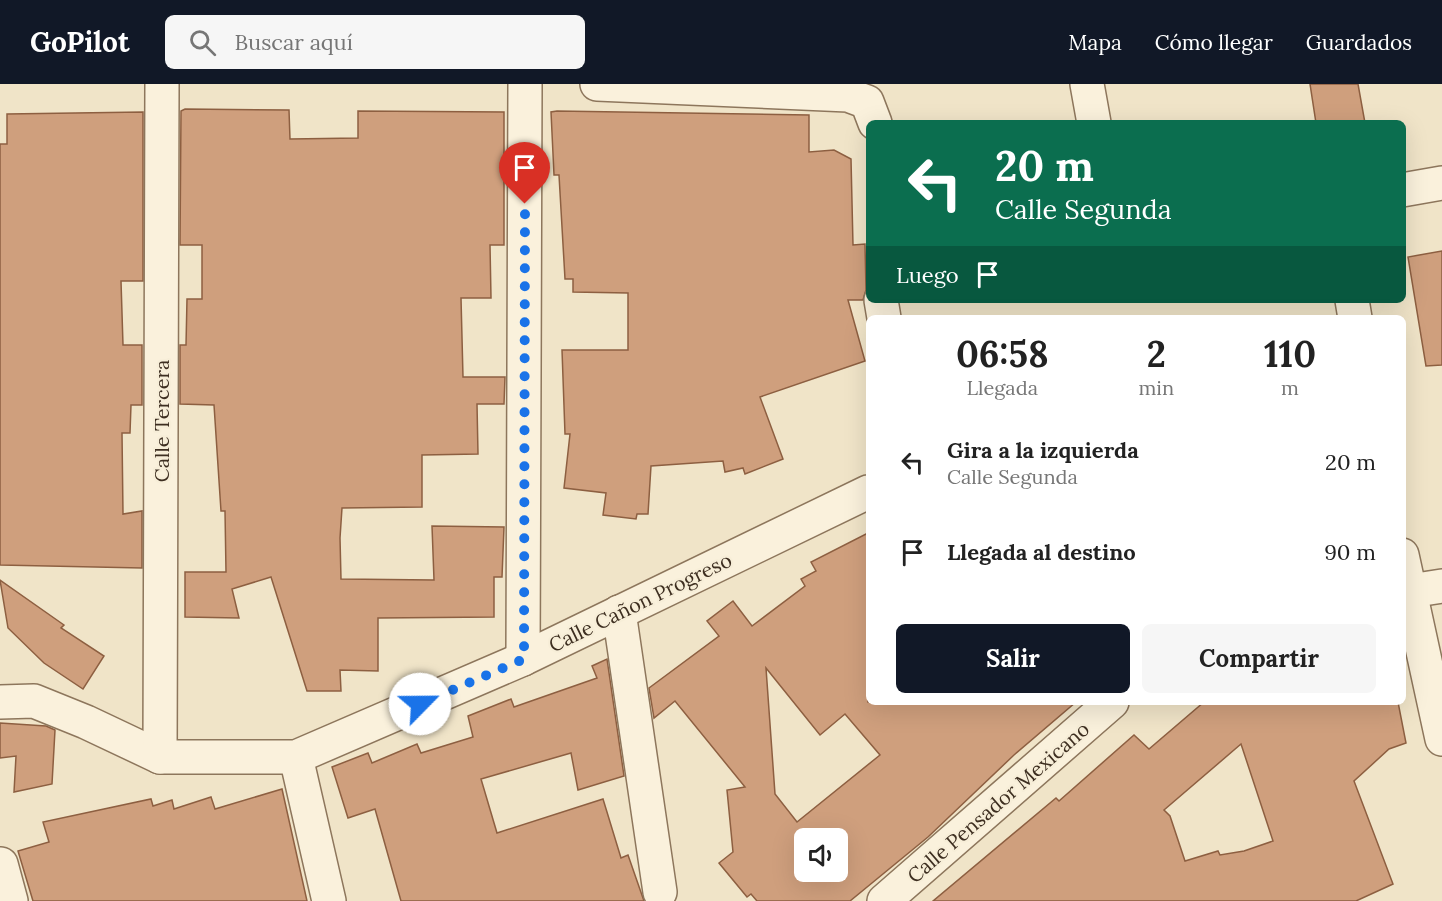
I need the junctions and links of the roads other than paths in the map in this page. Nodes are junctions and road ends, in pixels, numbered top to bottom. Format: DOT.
graph roads {
  1 [pos="162,84"];
  2 [pos="525,84"];
  3 [pos="597,84"];
  4 [pos="1087,84"];
  5 [pos="871,112"];
  6 [pos="1093,120"];
  7 [pos="1442,183"];
  8 [pos="1406,189"];
  9 [pos="866,493"];
  10 [pos="1406,573"];
  11 [pos="1442,586"];
  12 [pos="1410,591"];
  13 [pos="619,612"];
  14 [pos="524,659"];
  15 [pos="0,702"];
  16 [pos="1109,705"];
  17 [pos="1442,739"];
  18 [pos="160,757"];
  19 [pos="296,757"];
  20 [pos="1,864"];
  21 [pos="660,892"];
  22 [pos="11,901"];
  23 [pos="329,901"];
  24 [pos="884,901"];
  1 -- 18 [label="street, Calle Tercera"];
  2 -- 14 [label="street"];
  3 -- 5 [label="street"];
  4 -- 6 [label="street"];
  7 -- 8 [label="street"];
  9 -- 13 [label="street, Calle Cañon Progreso"];
  10 -- 12 [label="street"];
  11 -- 12 [label="street"];
  12 -- 17 [label="street"];
  13 -- 14 [label="street, Calle Cañon Progreso"];
  13 -- 21 [label="street"];
  14 -- 19 [label="street, Calle Cañon Progreso"];
  15 -- 18 [label="street, Calle Cañon Progreso"];
  16 -- 24 [label="street, Calle Pensador Mexicano"];
  18 -- 19 [label="street, Calle Cañon Progreso"];
  19 -- 23 [label="street"];
  20 -- 22 [label="street"];
}
